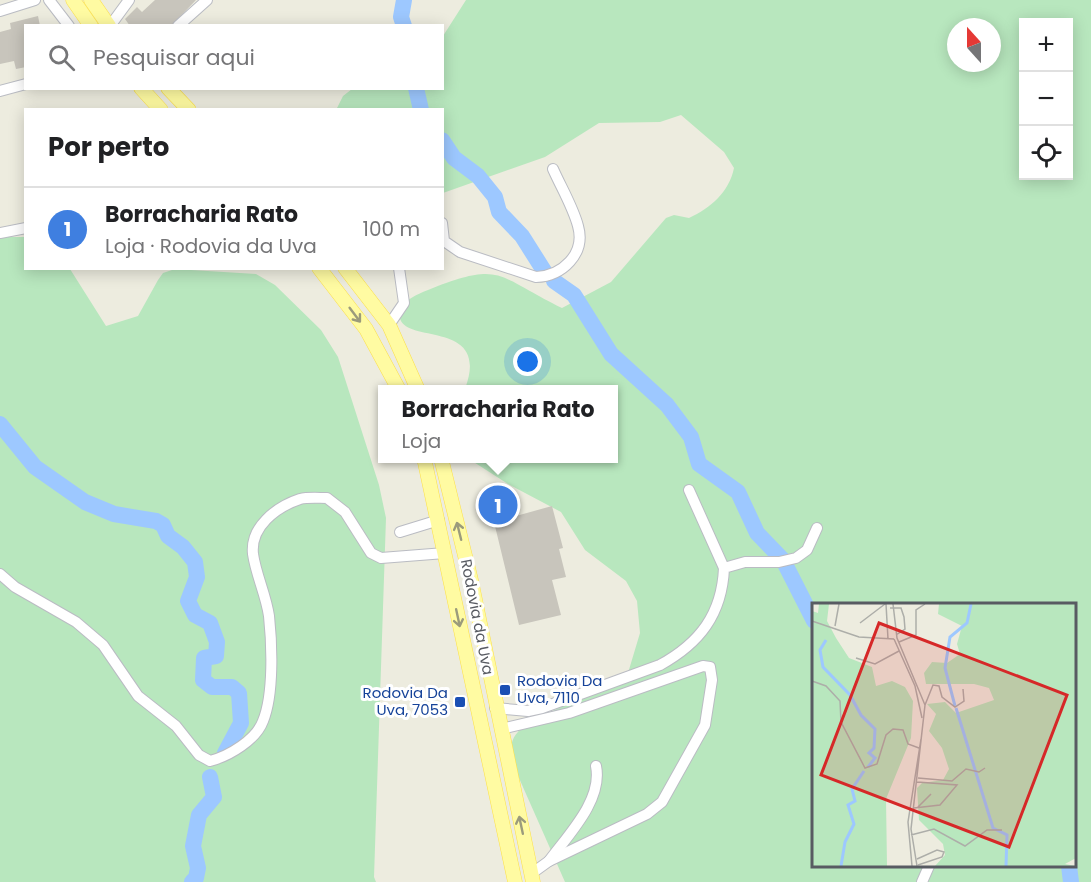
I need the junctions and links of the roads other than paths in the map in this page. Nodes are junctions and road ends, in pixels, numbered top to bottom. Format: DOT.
graph roads {
  1 [pos="35,0"];
  2 [pos="49,0"];
  3 [pos="73,0"];
  4 [pos="91,0"];
  5 [pos="129,0"];
  6 [pos="207,0"];
  7 [pos="0,11"];
  8 [pos="67,24"];
  9 [pos="90,24"];
  10 [pos="109,24"];
  11 [pos="111,24"];
  12 [pos="180,24"];
  13 [pos="24,85"];
  14 [pos="143,90"];
  15 [pos="170,90"];
  16 [pos="0,91"];
  17 [pos="157,108"];
  18 [pos="187,108"];
  19 [pos="553,169"];
  20 [pos="24,228"];
  21 [pos="0,233"];
  22 [pos="444,240"];
  23 [pos="321,270"];
  24 [pos="347,270"];
  25 [pos="399,270"];
  26 [pos="389,325"];
  27 [pos="396,385"];
  28 [pos="415,385"];
  29 [pos="425,463"];
  30 [pos="442,463"];
  31 [pos="689,490"];
  32 [pos="439,520"];
  33 [pos="817,528"];
  34 [pos="400,532"];
  35 [pos="445,554"];
  36 [pos="724,568"];
  37 [pos="0,574"];
  38 [pos="495,708"];
  39 [pos="501,729"];
  40 [pos="596,766"];
  41 [pos="549,861"];
  42 [pos="929,867"];
  43 [pos="532,878"];
  44 [pos="515,882"];
  45 [pos="922,882"];
  1 -- 7 [label="street"];
  2 -- 8 [label="street"];
  3 -- 9 [label="main road"];
  4 -- 10 [label="main road"];
  5 -- 11 [label="street"];
  6 -- 12 [label="street"];
  13 -- 16 [label="street"];
  14 -- 17 [label="main road"];
  15 -- 18 [label="main road"];
  19 -- 22 [label="street"];
  20 -- 21 [label="street"];
  23 -- 27 [label="main road, one-way"];
  24 -- 26 [label="main road"];
  25 -- 26 [label="street"];
  26 -- 28 [label="main road"];
  29 -- 32 [label="main road, Rodovia da Uva"];
  38 -- 30 [label="main road, Rodovia da Uva, one-way"];
  31 -- 36 [label="street"];
  32 -- 34 [label="street"];
  32 -- 35 [label="main road, Rodovia da Uva"];
  33 -- 36 [label="street"];
  35 -- 37 [label="street"];
  35 -- 44 [label="main road, Rodovia da Uva, one-way"];
  36 -- 38 [label="street"];
  38 -- 39 [label="main road, Rodovia da Uva"];
  39 -- 41 [label="street"];
  43 -- 39 [label="main road, Rodovia da Uva, one-way"];
  40 -- 41 [label="street"];
  41 -- 43 [label="street"];
  42 -- 45 [label="street"];
}
